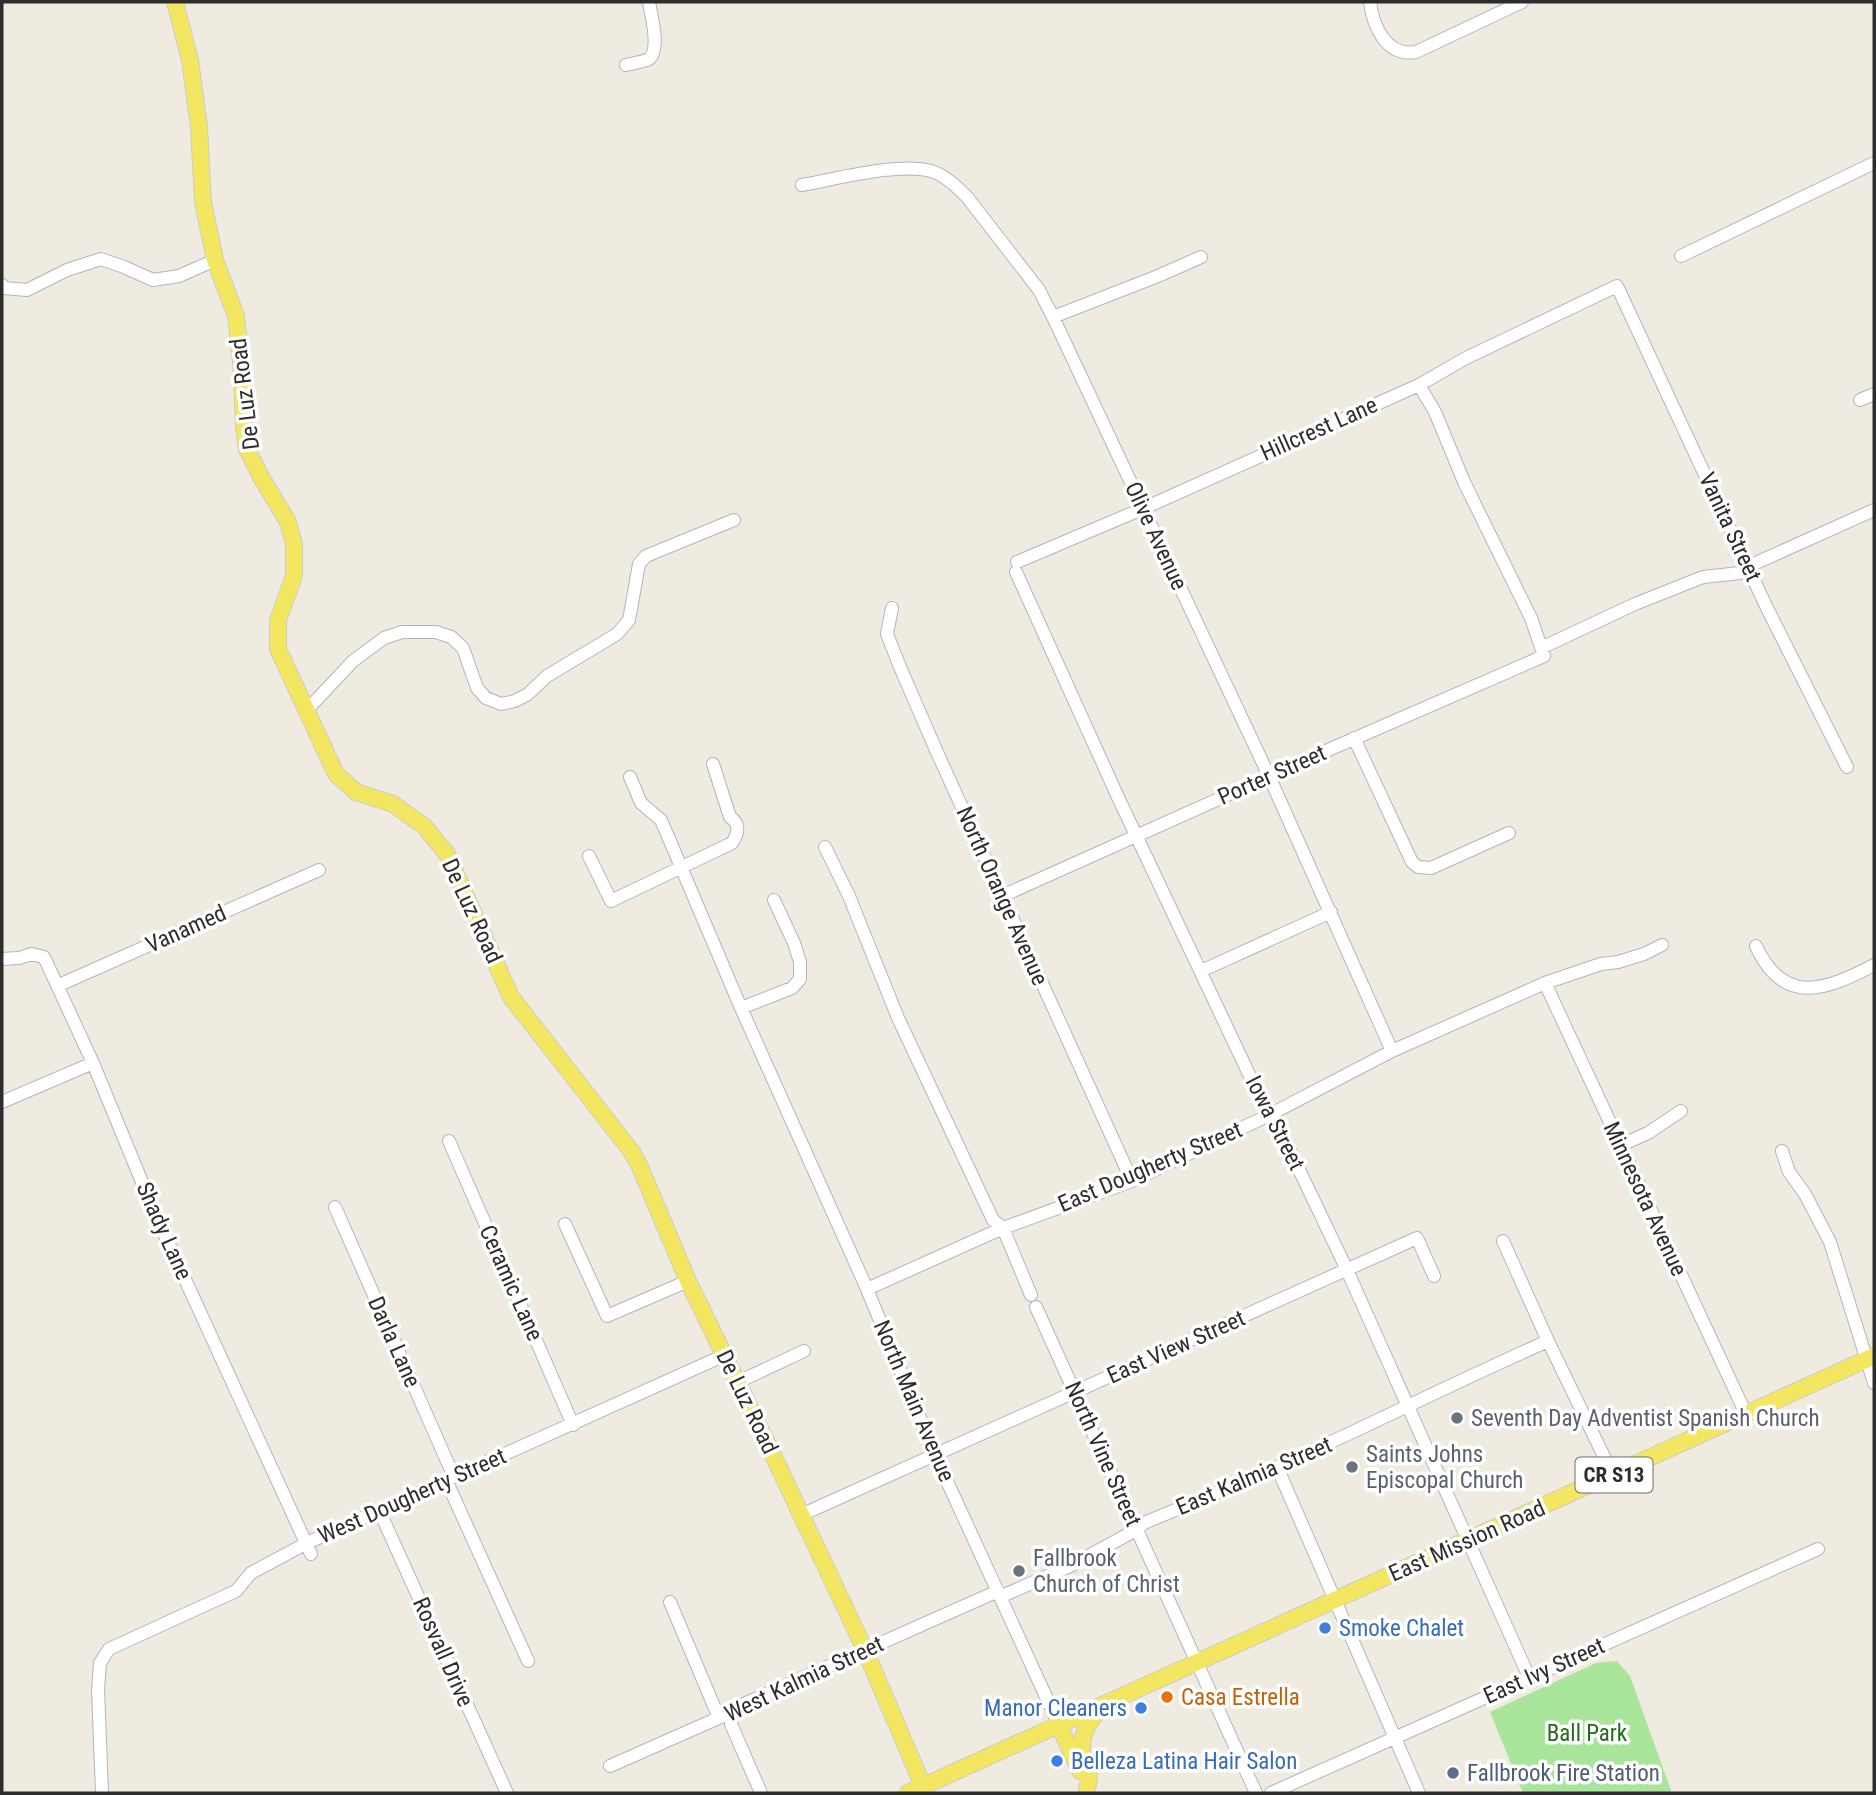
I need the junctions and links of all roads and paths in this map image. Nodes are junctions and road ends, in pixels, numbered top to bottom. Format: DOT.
graph roads {
  1 [pos="175,2"];
  2 [pos="649,2"];
  3 [pos="1370,2"];
  4 [pos="1522,2"];
  5 [pos="626,65"];
  6 [pos="1874,163"];
  7 [pos="802,186"];
  8 [pos="1681,256"];
  9 [pos="1201,257"];
  10 [pos="215,260"];
  11 [pos="2,285"];
  12 [pos="1617,286"];
  13 [pos="1053,317"];
  14 [pos="1419,385"];
  15 [pos="1874,394"];
  16 [pos="1860,400"];
  17 [pos="1142,509"];
  18 [pos="1874,510"];
  19 [pos="734,520"];
  20 [pos="1016,567"];
  21 [pos="1749,568"];
  22 [pos="892,608"];
  23 [pos="1542,652"];
  24 [pos="306,710"];
  25 [pos="1354,738"];
  26 [pos="713,764"];
  27 [pos="1847,766"];
  28 [pos="1269,776"];
  29 [pos="630,777"];
  30 [pos="1509,833"];
  31 [pos="1136,835"];
  32 [pos="825,847"];
  33 [pos="589,856"];
  34 [pos="681,868"];
  35 [pos="319,870"];
  36 [pos="1002,896"];
  37 [pos="774,900"];
  38 [pos="1331,912"];
  39 [pos="1662,945"];
  40 [pos="1756,946"];
  41 [pos="2,959"];
  42 [pos="1874,965"];
  43 [pos="1201,971"];
  44 [pos="1545,984"];
  45 [pos="60,991"];
  46 [pos="741,1008"];
  47 [pos="1392,1051"];
  48 [pos="93,1063"];
  49 [pos="2,1102"];
  50 [pos="1681,1111"];
  51 [pos="1271,1114"];
  52 [pos="449,1141"];
  53 [pos="1621,1145"];
  54 [pos="1782,1151"];
  55 [pos="1132,1181"];
  56 [pos="335,1207"];
  57 [pos="565,1224"];
  58 [pos="1003,1228"];
  59 [pos="1503,1241"];
  60 [pos="1347,1270"];
  61 [pos="1434,1276"];
  62 [pos="688,1281"];
  63 [pos="867,1289"];
  64 [pos="1548,1342"];
  65 [pos="804,1351"];
  66 [pos="725,1355"];
  67 [pos="1870,1358"];
  68 [pos="738,1382"];
  69 [pos="1874,1383"];
  70 [pos="1076,1392"];
  71 [pos="1408,1407"];
  72 [pos="1746,1414"];
  73 [pos="573,1425"];
  74 [pos="936,1455"];
  75 [pos="1277,1467"];
  76 [pos="1613,1475"];
  77 [pos="450,1478"];
  78 [pos="379,1510"];
  79 [pos="801,1515"];
  80 [pos="1136,1530"];
  81 [pos="1467,1540"];
  82 [pos="309,1548"];
  83 [pos="1818,1549"];
  84 [pos="999,1594"];
  85 [pos="1335,1601"];
  86 [pos="670,1602"];
  87 [pos="865,1650"];
  88 [pos="528,1661"];
  89 [pos="1197,1663"];
  90 [pos="1529,1677"];
  91 [pos="1104,1705"];
  92 [pos="732,1712"];
  93 [pos="719,1718"];
  94 [pos="1059,1725"];
  95 [pos="1396,1738"];
  96 [pos="610,1766"];
  97 [pos="924,1790"];
  98 [pos="1088,1791"];
  99 [pos="102,1793"];
  100 [pos="507,1793"];
  101 [pos="761,1793"];
  102 [pos="908,1793"];
  103 [pos="1256,1793"];
  104 [pos="1271,1793"];
  105 [pos="1419,1793"];
  1 -- 10 [label="main road, De Luz Road"];
  2 -- 5 [label="street"];
  3 -- 4 [label="street"];
  6 -- 8 [label="street"];
  7 -- 13 [label="street, Olive Avenue"];
  9 -- 13 [label="street"];
  10 -- 11 [label="street"];
  10 -- 24 [label="main road, De Luz Road"];
  12 -- 14 [label="street, Hillcrest Lane"];
  12 -- 21 [label="street, Vanita Street"];
  13 -- 17 [label="street, Olive Avenue"];
  14 -- 17 [label="street, Hillcrest Lane"];
  14 -- 23 [label="street"];
  15 -- 16 [label="street"];
  17 -- 20 [label="street, Hillcrest Lane"];
  17 -- 28 [label="street, Olive Avenue"];
  18 -- 21 [label="street, Porter Street"];
  19 -- 24 [label="street"];
  20 -- 31 [label="street, Iowa Street"];
  21 -- 23 [label="street, Porter Street"];
  21 -- 27 [label="street, Vanita Street"];
  22 -- 36 [label="street, North Orange Avenue"];
  23 -- 25 [label="street, Porter Street"];
  24 -- 62 [label="main road, De Luz Road"];
  25 -- 28 [label="street, Porter Street"];
  25 -- 30 [label="street"];
  26 -- 34 [label="street"];
  28 -- 31 [label="street, Porter Street"];
  28 -- 38 [label="street, Olive Avenue"];
  29 -- 34 [label="street, North Main Avenue"];
  31 -- 36 [label="street, Porter Street"];
  31 -- 43 [label="street, Iowa Street"];
  32 -- 58 [label="street, North Vine Street"];
  33 -- 34 [label="street"];
  34 -- 46 [label="street, North Main Avenue"];
  35 -- 45 [label="street, Vanamed"];
  36 -- 55 [label="street, North Orange Avenue"];
  37 -- 46 [label="street"];
  38 -- 43 [label="street"];
  38 -- 47 [label="street, Olive Avenue"];
  39 -- 44 [label="street, East Dougherty Street"];
  40 -- 42 [label="street"];
  41 -- 45 [label="street, Shady Lane"];
  43 -- 51 [label="street, Iowa Street"];
  44 -- 47 [label="street, East Dougherty Street"];
  44 -- 53 [label="street, Minnesota Avenue"];
  45 -- 48 [label="street, Shady Lane"];
  46 -- 63 [label="street, North Main Avenue"];
  47 -- 51 [label="street, East Dougherty Street"];
  48 -- 49 [label="street"];
  48 -- 82 [label="street, Shady Lane"];
  50 -- 53 [label="street"];
  51 -- 55 [label="street, East Dougherty Street"];
  51 -- 60 [label="street, Iowa Street"];
  52 -- 73 [label="street, Ceramic Lane"];
  53 -- 72 [label="street, Minnesota Avenue"];
  54 -- 67 [label="street"];
  55 -- 58 [label="street, East Dougherty Street"];
  56 -- 77 [label="street, Darla Lane"];
  57 -- 62 [label="street"];
  58 -- 63 [label="street, East Dougherty Street"];
  58 -- 70 [label="street, North Vine Street"];
  59 -- 64 [label="street"];
  60 -- 61 [label="street, East View Street"];
  60 -- 70 [label="street, East View Street"];
  60 -- 71 [label="street, Iowa Street"];
  62 -- 66 [label="main road, De Luz Road"];
  63 -- 74 [label="street, North Main Avenue"];
  64 -- 71 [label="street, East Kalmia Street"];
  64 -- 76 [label="street"];
  65 -- 68 [label="street"];
  66 -- 68 [label="main road, De Luz Road"];
  66 -- 73 [label="street, West Dougherty Street"];
  67 -- 69 [label="street"];
  67 -- 72 [label="main road, East Mission Road / CR S13"];
  68 -- 79 [label="main road, De Luz Road"];
  70 -- 74 [label="street, East View Street"];
  70 -- 80 [label="street, North Vine Street"];
  71 -- 75 [label="street, East Kalmia Street"];
  71 -- 81 [label="street, Iowa Street"];
  72 -- 76 [label="main road, East Mission Road / CR S13"];
  73 -- 77 [label="street, West Dougherty Street"];
  74 -- 79 [label="street, East View Street"];
  74 -- 84 [label="street, North Main Avenue"];
  75 -- 80 [label="street, East Kalmia Street"];
  75 -- 85 [label="street"];
  76 -- 81 [label="main road, East Mission Road / CR S13"];
  77 -- 78 [label="street, West Dougherty Street"];
  77 -- 88 [label="street, Darla Lane"];
  78 -- 82 [label="street, West Dougherty Street"];
  78 -- 100 [label="street, Rosvall Drive"];
  79 -- 87 [label="main road, De Luz Road"];
  80 -- 84 [label="street, East Kalmia Street"];
  80 -- 89 [label="street, North Vine Street"];
  81 -- 85 [label="main road, East Mission Road / CR S13"];
  81 -- 90 [label="street, Iowa Street"];
  82 -- 99 [label="street, West Dougherty Street"];
  83 -- 90 [label="street, East Ivy Street"];
  84 -- 87 [label="street, West Kalmia Street"];
  84 -- 94 [label="street, North Main Avenue"];
  85 -- 89 [label="main road, East Mission Road / CR S13"];
  85 -- 95 [label="street"];
  86 -- 93 [label="street"];
  87 -- 92 [label="street, West Kalmia Street"];
  87 -- 97 [label="main road, De Luz Road"];
  89 -- 91 [label="main road, East Mission Road / CR S13"];
  89 -- 103 [label="street, North Vine Street"];
  90 -- 95 [label="street, East Ivy Street"];
  91 -- 94 [label="main road, East Mission Road / CR S13"];
  91 -- 98 [label="main road"];
  92 -- 93 [label="street, West Kalmia Street"];
  92 -- 101 [label="street"];
  93 -- 96 [label="street, West Kalmia Street"];
  94 -- 97 [label="main road, CR S13"];
  94 -- 98 [label="main road, North Main Avenue"];
  95 -- 104 [label="street, East Ivy Street"];
  95 -- 105 [label="street"];
  97 -- 102 [label="main road, CR S13"];
}
